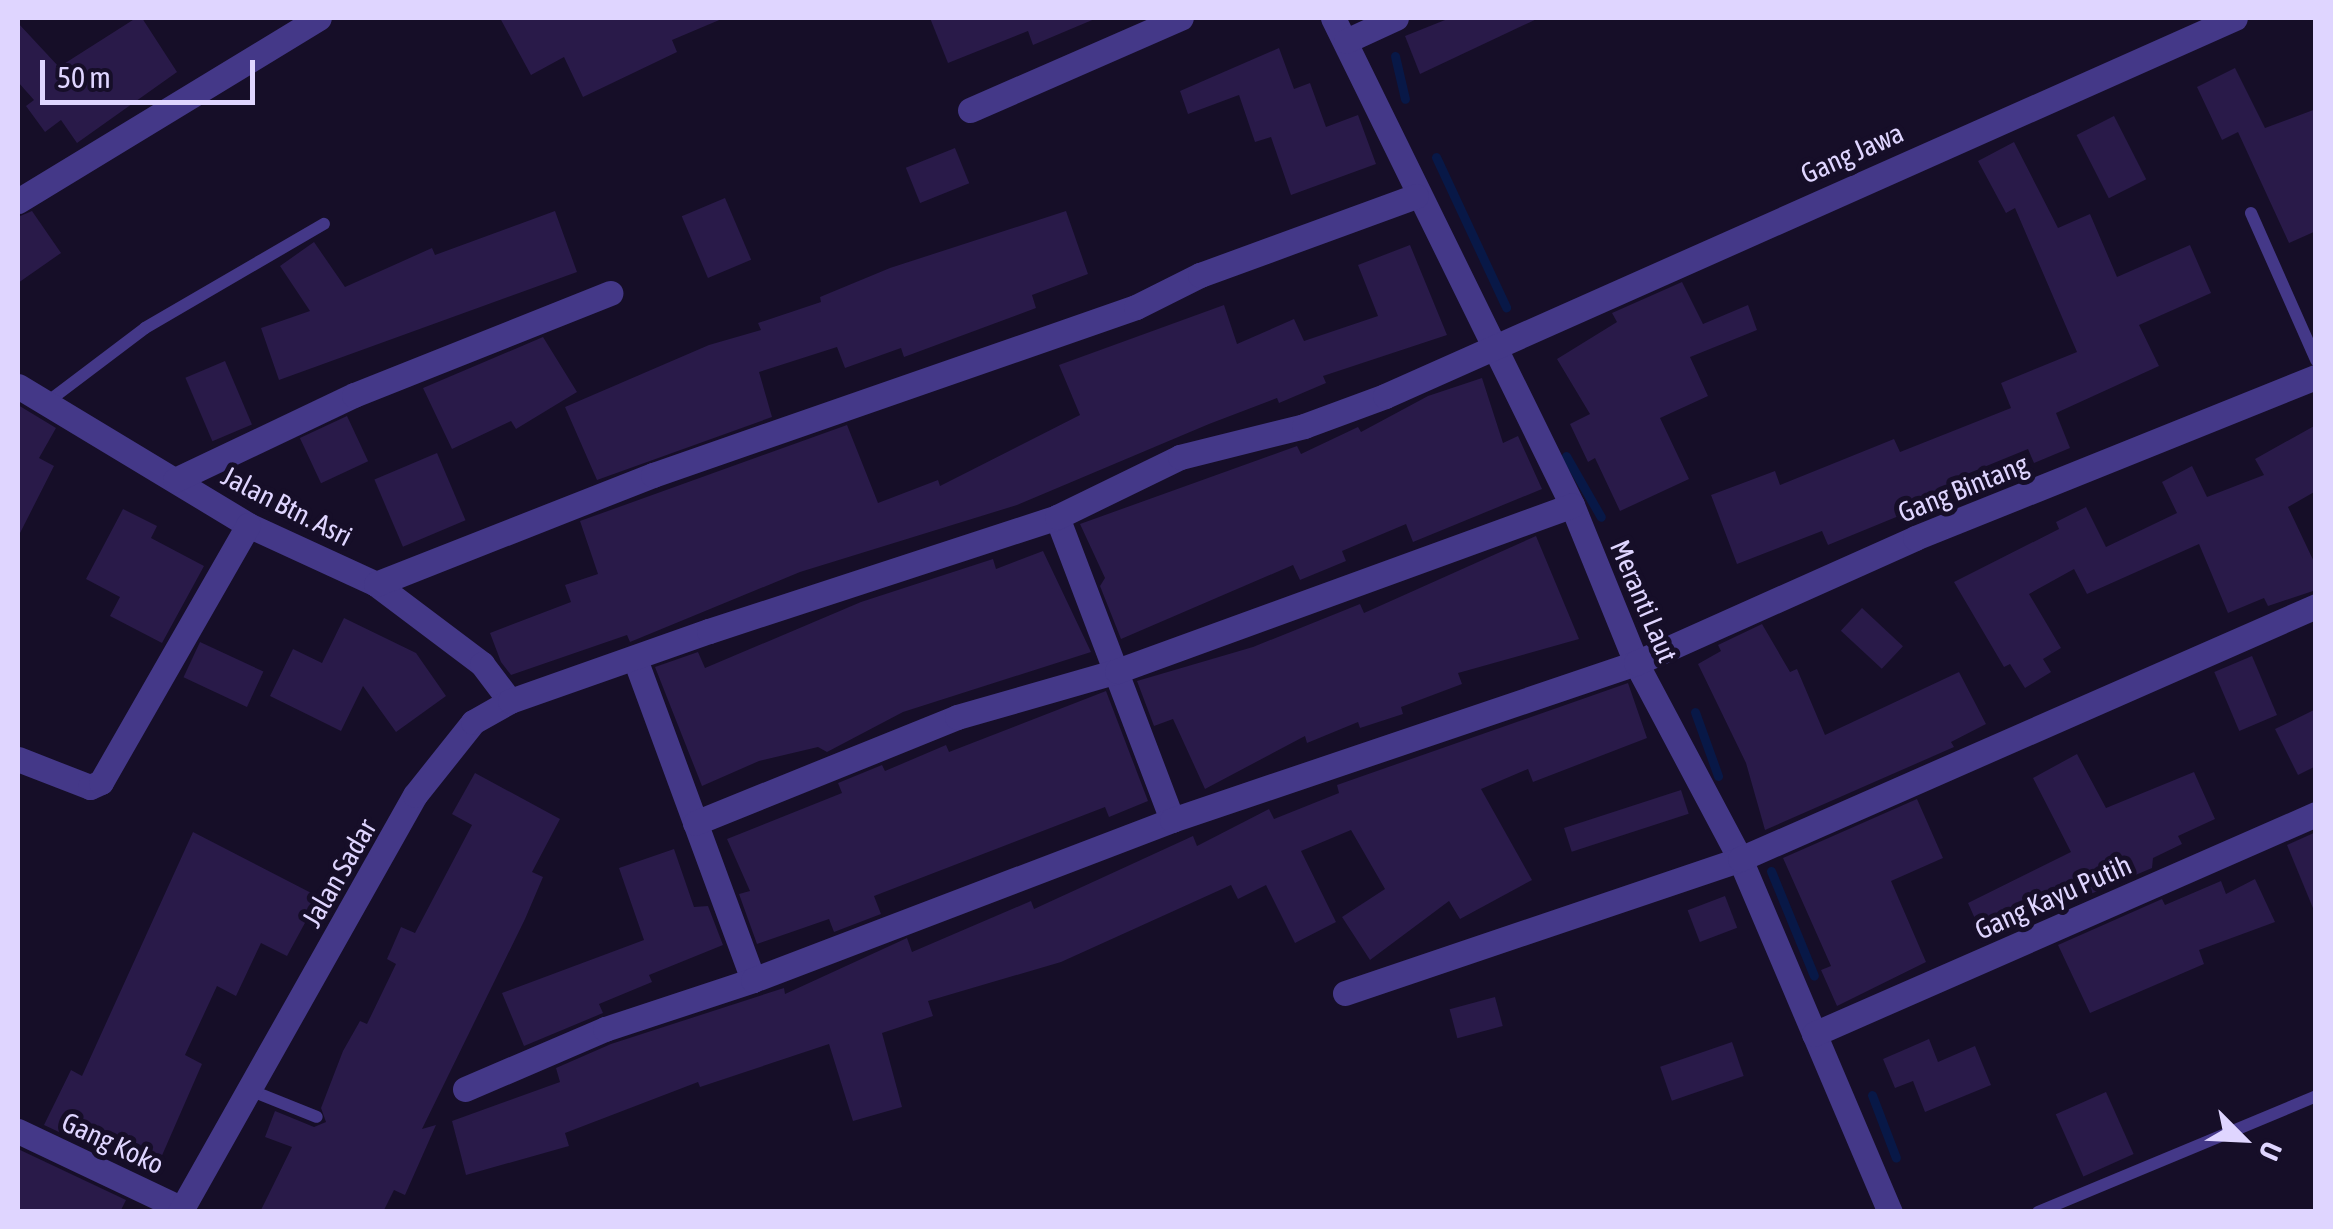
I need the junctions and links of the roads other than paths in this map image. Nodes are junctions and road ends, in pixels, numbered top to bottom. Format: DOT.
graph roads {
  1 [pos="320,18"];
  2 [pos="1180,18"];
  3 [pos="1334,18"];
  4 [pos="1396,18"];
  5 [pos="2235,18"];
  6 [pos="1346,42"];
  7 [pos="970,110"];
  8 [pos="1416,196"];
  9 [pos="18,201"];
  10 [pos="2251,212"];
  11 [pos="324,224"];
  12 [pos="610,293"];
  13 [pos="1495,350"];
  14 [pos="2316,360"];
  15 [pos="2316,377"];
  16 [pos="18,386"];
  17 [pos="46,403"];
  18 [pos="175,480"];
  19 [pos="1572,505"];
  20 [pos="1057,516"];
  21 [pos="248,525"];
  22 [pos="376,584"];
  23 [pos="2316,606"];
  24 [pos="635,659"];
  25 [pos="1636,663"];
  26 [pos="1117,671"];
  27 [pos="510,702"];
  28 [pos="18,760"];
  29 [pos="2316,814"];
  30 [pos="1172,820"];
  31 [pos="695,823"];
  32 [pos="1740,859"];
  33 [pos="753,980"];
  34 [pos="1345,993"];
  35 [pos="1814,1034"];
  36 [pos="247,1089"];
  37 [pos="465,1089"];
  38 [pos="2316,1096"];
  39 [pos="317,1118"];
  40 [pos="18,1131"];
  41 [pos="181,1210"];
  42 [pos="1890,1212"];
  43 [pos="2038,1212"];
  1 -- 9 [label="street"];
  2 -- 7 [label="street"];
  3 -- 6 [label="street, Meranti Laut"];
  4 -- 6 [label="street"];
  5 -- 13 [label="street, Gang Jawa"];
  6 -- 8 [label="street, Meranti Laut"];
  8 -- 13 [label="street, Meranti Laut"];
  8 -- 22 [label="street"];
  10 -- 14 [label="lane"];
  11 -- 17 [label="lane"];
  12 -- 18 [label="street"];
  13 -- 19 [label="street, Meranti Laut"];
  13 -- 20 [label="street, Gang Jawa"];
  15 -- 25 [label="street, Gang Bintang"];
  16 -- 17 [label="street, Jalan Btn. Asri"];
  17 -- 18 [label="street, Jalan Btn. Asri"];
  18 -- 21 [label="street, Jalan Btn. Asri"];
  19 -- 25 [label="street, Meranti Laut"];
  19 -- 26 [label="street"];
  20 -- 24 [label="street, Jalan Sadar"];
  20 -- 26 [label="street"];
  21 -- 22 [label="street, Jalan Btn. Asri"];
  21 -- 28 [label="street"];
  22 -- 27 [label="street, Jalan Btn. Asri"];
  23 -- 32 [label="street"];
  24 -- 27 [label="street, Jalan Sadar"];
  24 -- 31 [label="street"];
  25 -- 30 [label="street, Gang Bintang"];
  25 -- 32 [label="street, Meranti Laut"];
  26 -- 30 [label="street"];
  26 -- 31 [label="street"];
  27 -- 36 [label="street, Jalan Sadar"];
  29 -- 35 [label="street, Gang Kayu Putih"];
  30 -- 33 [label="street, Gang Bintang"];
  31 -- 33 [label="street"];
  32 -- 34 [label="street"];
  32 -- 35 [label="street, Meranti Laut"];
  33 -- 37 [label="street, Gang Bintang"];
  35 -- 42 [label="street, Meranti Laut"];
  36 -- 39 [label="lane"];
  36 -- 41 [label="street, Jalan Sadar"];
  38 -- 43 [label="lane"];
  40 -- 41 [label="street, Gang Koko"];
}
